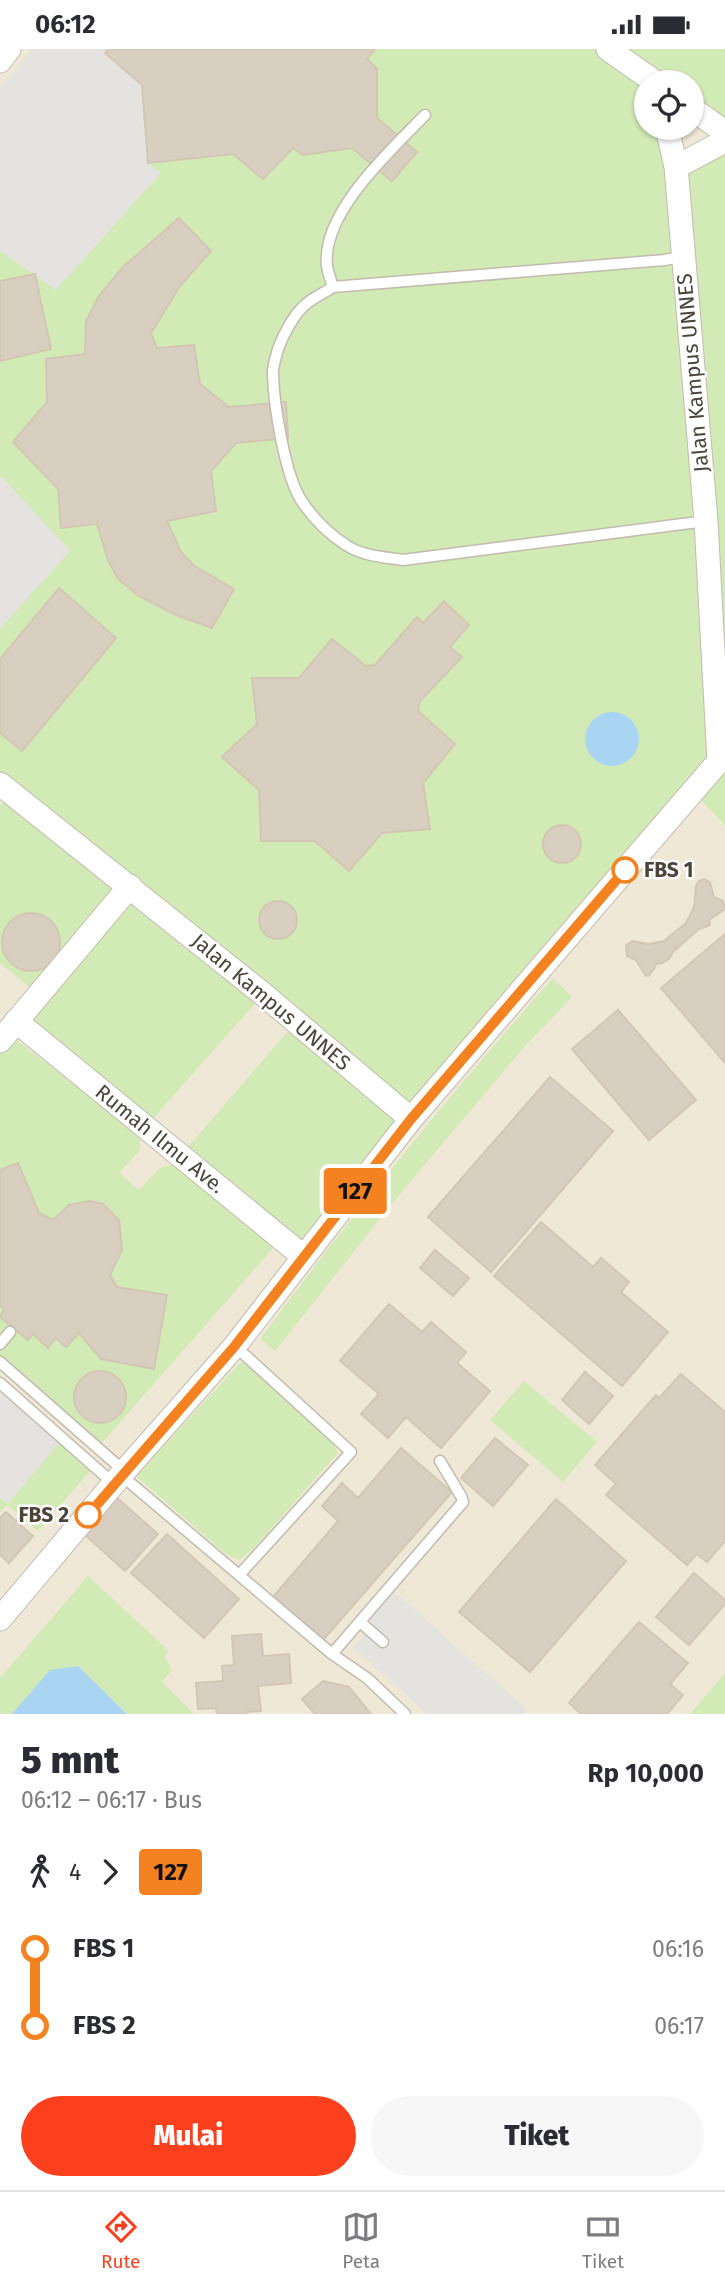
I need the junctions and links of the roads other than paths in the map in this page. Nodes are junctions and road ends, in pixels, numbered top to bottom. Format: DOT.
graph roads {
  1 [pos="9,49"];
  2 [pos="608,49"];
  3 [pos="0,61"];
  4 [pos="638,70"];
  5 [pos="425,115"];
  6 [pos="704,117"];
  7 [pos="725,132"];
  8 [pos="670,140"];
  9 [pos="725,141"];
  10 [pos="676,167"];
  11 [pos="683,255"];
  12 [pos="333,287"];
  13 [pos="706,521"];
  14 [pos="719,637"];
  15 [pos="722,757"];
  16 [pos="0,784"];
  17 [pos="130,886"];
  18 [pos="16,1021"];
  19 [pos="0,1041"];
  20 [pos="411,1119"];
  21 [pos="304,1257"];
  22 [pos="10,1332"];
  23 [pos="0,1344"];
  24 [pos="234,1347"];
  25 [pos="0,1362"];
  26 [pos="0,1383"];
  27 [pos="440,1461"];
  28 [pos="120,1477"];
  29 [pos="240,1574"];
  30 [pos="0,1619"];
  31 [pos="360,1622"];
  32 [pos="383,1642"];
  33 [pos="332,1654"];
  34 [pos="405,1714"];
  1 -- 3 [label="street"];
  2 -- 4 [label="street"];
  5 -- 12 [label="lane"];
  6 -- 7 [label="street"];
  8 -- 10 [label="street, Jalan Kampus UNNES"];
  9 -- 10 [label="street"];
  10 -- 11 [label="street, Jalan Kampus UNNES"];
  11 -- 12 [label="lane"];
  11 -- 13 [label="street, Jalan Kampus UNNES"];
  12 -- 13 [label="lane"];
  13 -- 14 [label="street, Jalan Kampus UNNES"];
  14 -- 15 [label="street, Jalan Kampus UNNES"];
  15 -- 20 [label="street, Jalan Kampus UNNES"];
  16 -- 17 [label="street, Jalan Kampus UNNES"];
  17 -- 18 [label="street"];
  17 -- 20 [label="street, Jalan Kampus UNNES"];
  18 -- 19 [label="street"];
  18 -- 21 [label="street, Rumah Ilmu Ave."];
  20 -- 21 [label="street, Jalan Kampus UNNES"];
  21 -- 24 [label="street, Jalan Kampus UNNES"];
  22 -- 23 [label="lane"];
  24 -- 28 [label="street, Jalan Kampus UNNES"];
  24 -- 29 [label="lane"];
  25 -- 28 [label="lane"];
  26 -- 28 [label="lane"];
  27 -- 31 [label="lane"];
  28 -- 29 [label="lane"];
  28 -- 30 [label="street, Jalan Kampus UNNES"];
  29 -- 33 [label="lane"];
  31 -- 32 [label="lane"];
  31 -- 33 [label="lane"];
  33 -- 34 [label="lane"];
}
